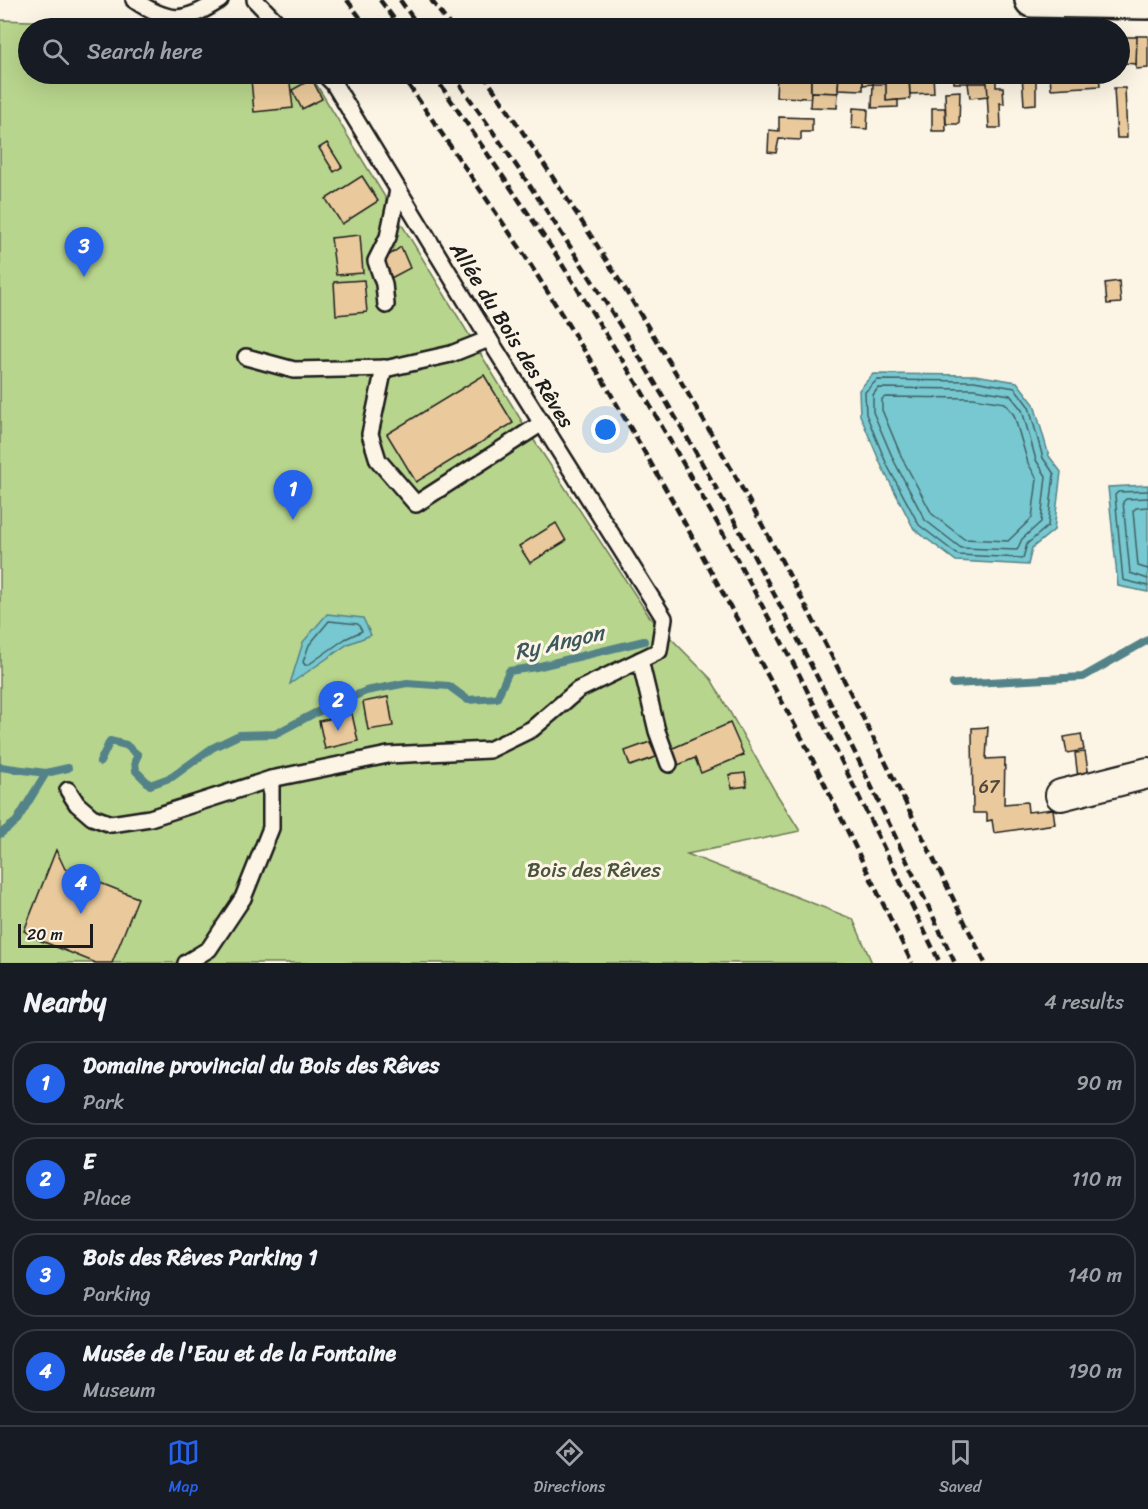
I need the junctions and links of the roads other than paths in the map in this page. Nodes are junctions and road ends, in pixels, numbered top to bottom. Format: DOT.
graph roads {
  1 [pos="134,0"];
  2 [pos="220,0"];
  3 [pos="255,0"];
  4 [pos="1032,0"];
  5 [pos="1148,3"];
  6 [pos="272,18"];
  7 [pos="334,84"];
  8 [pos="398,190"];
  9 [pos="386,305"];
  10 [pos="489,339"];
  11 [pos="246,357"];
  12 [pos="384,368"];
  13 [pos="542,423"];
  14 [pos="640,660"];
  15 [pos="669,764"];
  16 [pos="1148,773"];
  17 [pos="271,779"];
  18 [pos="68,790"];
  19 [pos="1061,795"];
  20 [pos="186,963"];
  1 -- 2 [label="lane"];
  3 -- 6 [label="lane"];
  4 -- 5 [label="street"];
  7 -- 8 [label="lane, Allée du Bois des Rêves"];
  8 -- 9 [label="lane"];
  8 -- 10 [label="lane, Allée du Bois des Rêves"];
  10 -- 12 [label="lane"];
  10 -- 13 [label="lane, Allée du Bois des Rêves"];
  11 -- 12 [label="lane"];
  12 -- 13 [label="lane"];
  13 -- 14 [label="lane, Allée du Bois des Rêves"];
  14 -- 15 [label="lane"];
  14 -- 17 [label="lane"];
  16 -- 19 [label="street"];
  17 -- 18 [label="lane"];
  17 -- 20 [label="lane"];
}
